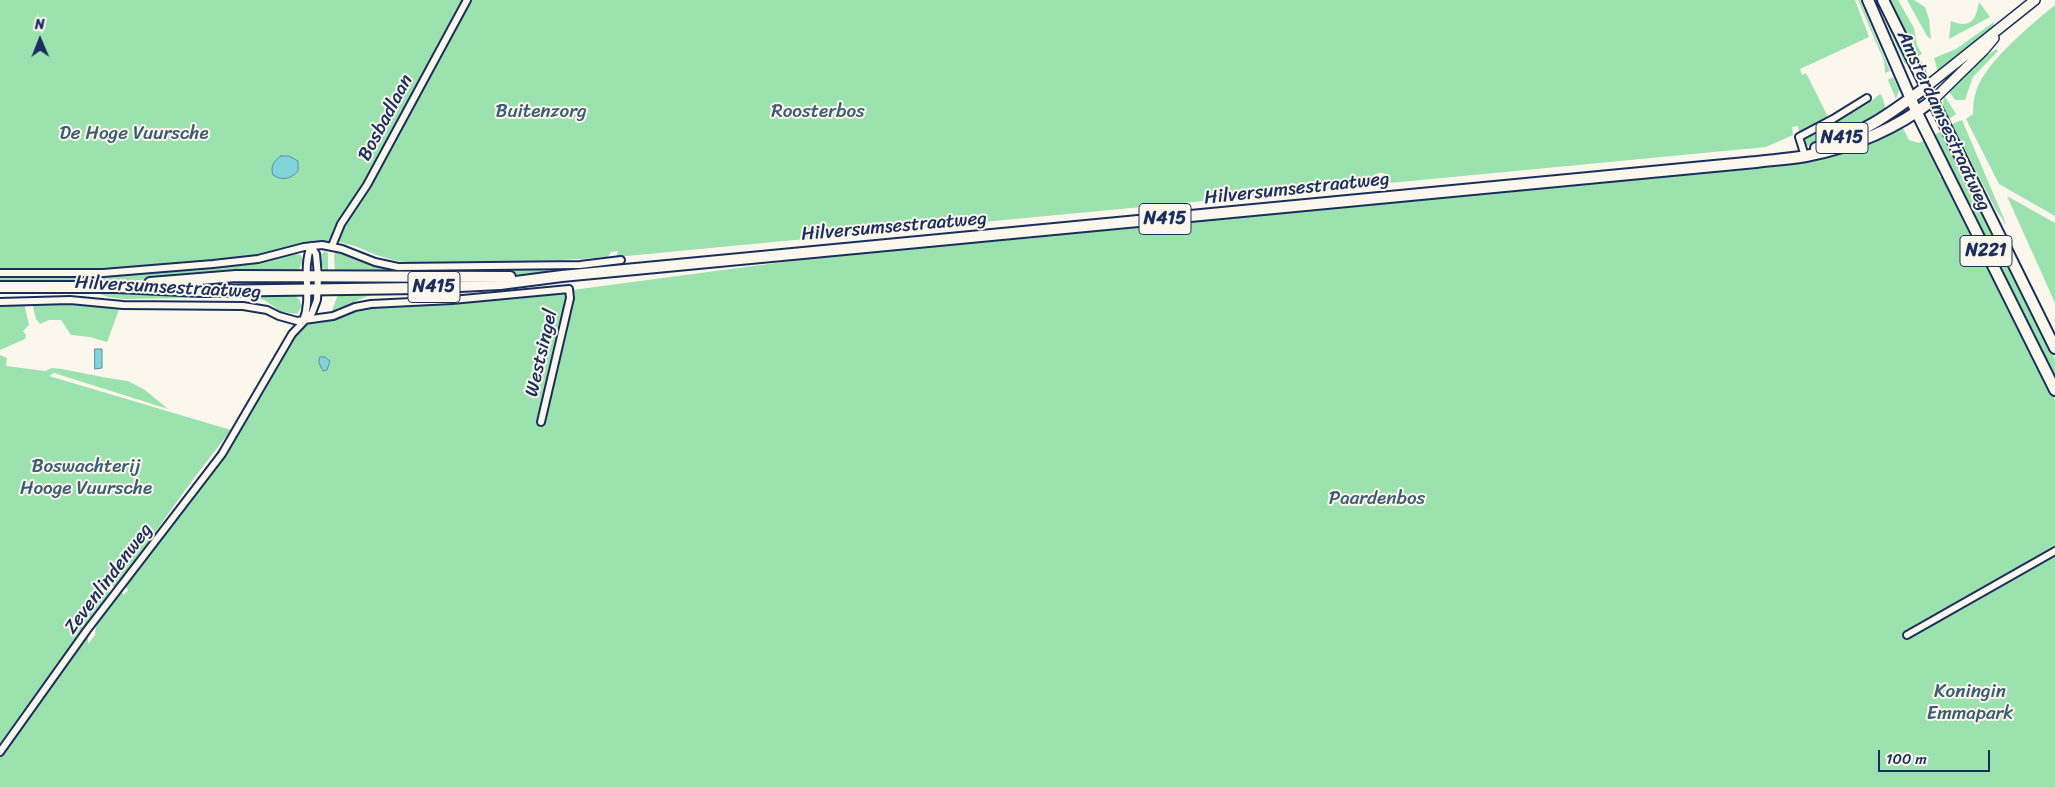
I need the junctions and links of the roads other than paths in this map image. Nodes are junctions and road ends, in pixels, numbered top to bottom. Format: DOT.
graph roads {
  1 [pos="1868,0"];
  2 [pos="1883,0"];
  3 [pos="2035,0"];
  4 [pos="466,1"];
  5 [pos="2002,27"];
  6 [pos="1926,87"];
  7 [pos="1867,98"];
  8 [pos="1911,99"];
  9 [pos="1934,100"];
  10 [pos="1917,113"];
  11 [pos="1804,153"];
  12 [pos="311,246"];
  13 [pos="332,246"];
  14 [pos="621,260"];
  15 [pos="0,273"];
  16 [pos="306,276"];
  17 [pos="318,276"];
  18 [pos="562,276"];
  19 [pos="0,287"];
  20 [pos="117,287"];
  21 [pos="569,289"];
  22 [pos="306,290"];
  23 [pos="318,290"];
  24 [pos="0,302"];
  25 [pos="303,321"];
  26 [pos="2055,348"];
  27 [pos="2055,390"];
  28 [pos="542,422"];
  29 [pos="2055,551"];
  30 [pos="1907,635"];
  31 [pos="0,752"];
  1 -- 8 [label="main road, Amsterdamsestraatweg / N221"];
  2 -- 6 [label="main road, Amsterdamsestraatweg / N221"];
  3 -- 5 [label="main road"];
  4 -- 13 [label="street, Bosbadlaan"];
  5 -- 6 [label="main road"];
  5 -- 9 [label="main road"];
  6 -- 8 [label="main road, Hilversumsestraatweg / N415"];
  6 -- 9 [label="main road, Amsterdamsestraatweg / N221"];
  7 -- 11 [label="street"];
  8 -- 10 [label="main road, Amsterdamsestraatweg / N221"];
  8 -- 11 [label="main road, Hilversumsestraatweg / N415"];
  9 -- 10 [label="main road, N415"];
  9 -- 26 [label="main road, Amsterdamsestraatweg / N221"];
  10 -- 11 [label="main road, Hilversumsestraatweg / N415"];
  10 -- 27 [label="main road, Amsterdamsestraatweg / N221"];
  11 -- 18 [label="main road, Hilversumsestraatweg / N415"];
  12 -- 13 [label="street, Hilversumsestraatweg"];
  12 -- 15 [label="street, Hilversumsestraatweg"];
  12 -- 16 [label="street"];
  12 -- 17 [label="street"];
  13 -- 14 [label="street, Hilversumsestraatweg"];
  16 -- 17 [label="main road, Hilversumsestraatweg / N415"];
  16 -- 20 [label="main road, Hilversumsestraatweg / N415"];
  16 -- 22 [label="street, Zevenlindenweg"];
  17 -- 18 [label="main road, Hilversumsestraatweg / N415"];
  17 -- 23 [label="street, Zevenlindenweg"];
  18 -- 23 [label="main road, Hilversumsestraatweg / N415"];
  19 -- 20 [label="main road, Hilversumsestraatweg / N415"];
  20 -- 22 [label="main road, Hilversumsestraatweg / N415"];
  21 -- 25 [label="street, Hilversumsestraatweg"];
  21 -- 28 [label="street, Westsingel"];
  22 -- 23 [label="main road, Hilversumsestraatweg / N415"];
  22 -- 25 [label="street, Zevenlindenweg"];
  23 -- 25 [label="street, Zevenlindenweg"];
  24 -- 25 [label="street, Hilversumsestraatweg"];
  25 -- 31 [label="street, Zevenlindenweg"];
  29 -- 30 [label="street"];
}
